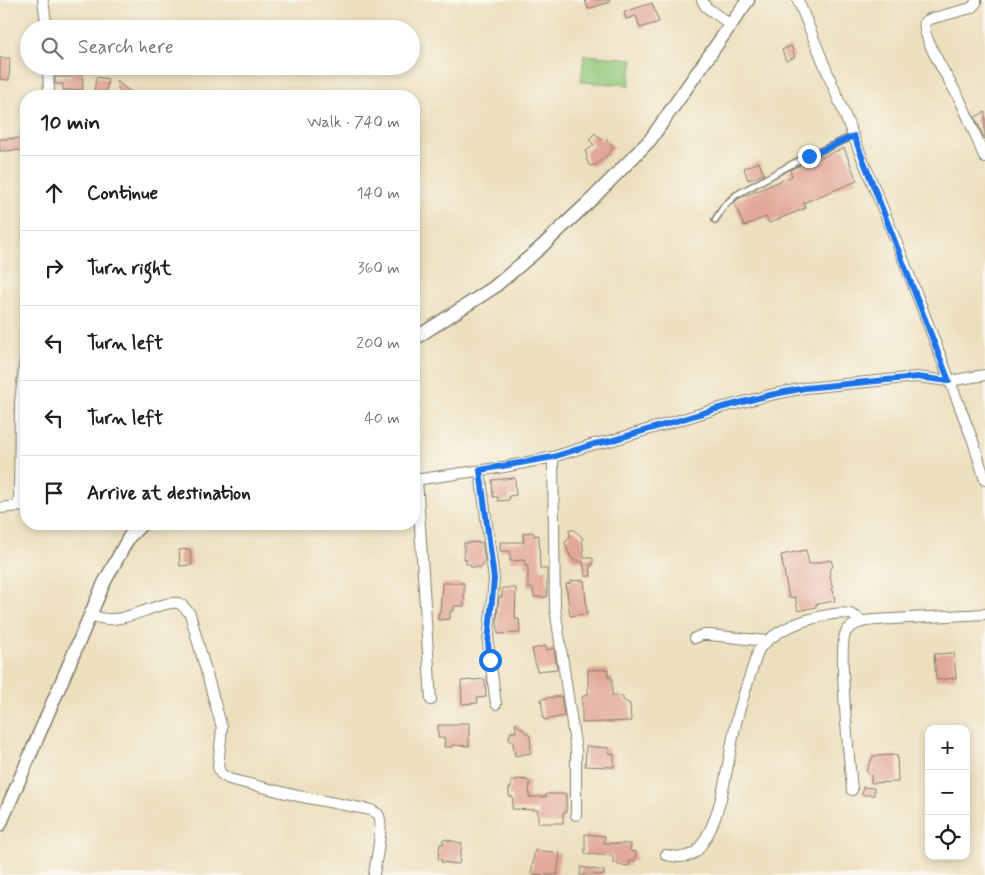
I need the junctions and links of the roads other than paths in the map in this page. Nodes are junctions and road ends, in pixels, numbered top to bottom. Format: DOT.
graph roads {
  1 [pos="44,0"];
  2 [pos="702,0"];
  3 [pos="748,0"];
  4 [pos="798,0"];
  5 [pos="976,0"];
  6 [pos="46,20"];
  7 [pos="731,25"];
  8 [pos="48,75"];
  9 [pos="48,90"];
  10 [pos="854,136"];
  11 [pos="985,158"];
  12 [pos="714,220"];
  13 [pos="420,335"];
  14 [pos="985,374"];
  15 [pos="949,381"];
  16 [pos="553,457"];
  17 [pos="480,470"];
  18 [pos="420,480"];
  19 [pos="985,480"];
  20 [pos="20,507"];
  21 [pos="0,508"];
  22 [pos="136,530"];
  23 [pos="419,530"];
  24 [pos="91,614"];
  25 [pos="985,614"];
  26 [pos="863,621"];
  27 [pos="695,638"];
  28 [pos="766,641"];
  29 [pos="431,700"];
  30 [pos="496,704"];
  31 [pos="852,790"];
  32 [pos="576,815"];
  33 [pos="0,825"];
  34 [pos="666,855"];
  35 [pos="374,875"];
  1 -- 6 [label="street"];
  2 -- 7 [label="street"];
  3 -- 7 [label="street"];
  4 -- 10 [label="street"];
  5 -- 11 [label="street"];
  7 -- 13 [label="street"];
  8 -- 9 [label="street"];
  10 -- 12 [label="lane"];
  10 -- 15 [label="street"];
  14 -- 15 [label="street"];
  15 -- 16 [label="street"];
  15 -- 19 [label="street"];
  16 -- 17 [label="street"];
  16 -- 32 [label="street"];
  17 -- 18 [label="street"];
  17 -- 30 [label="street"];
  20 -- 21 [label="street"];
  22 -- 24 [label="street"];
  23 -- 29 [label="street"];
  24 -- 33 [label="street"];
  24 -- 35 [label="street"];
  25 -- 26 [label="street"];
  26 -- 28 [label="street"];
  26 -- 31 [label="street"];
  27 -- 28 [label="street"];
  28 -- 34 [label="street"];
}
